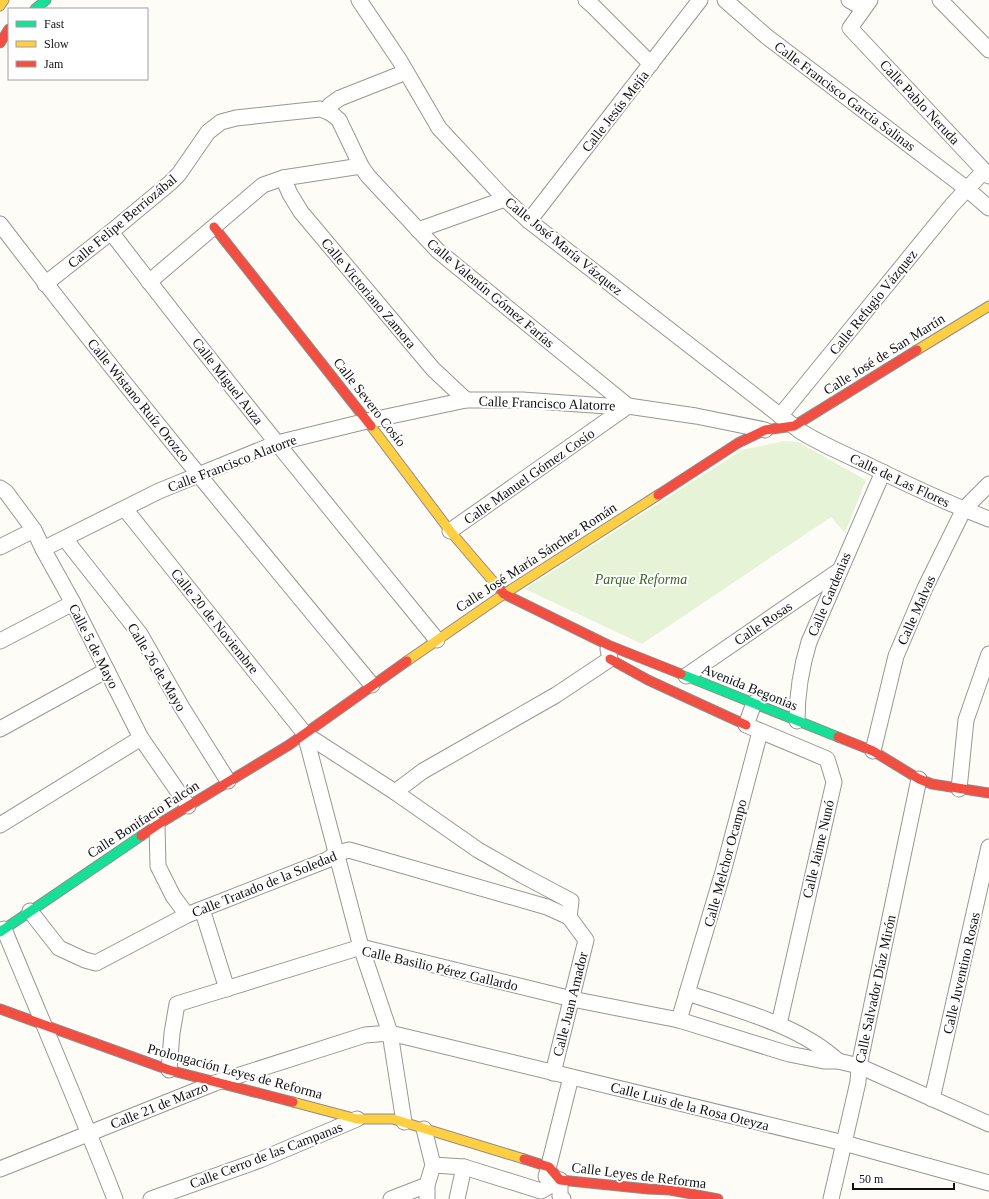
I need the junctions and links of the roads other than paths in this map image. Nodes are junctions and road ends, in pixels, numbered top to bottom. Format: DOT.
graph roads {
  1 [pos="4,0"];
  2 [pos="46,0"];
  3 [pos="359,0"];
  4 [pos="586,0"];
  5 [pos="700,0"];
  6 [pos="725,0"];
  7 [pos="849,0"];
  8 [pos="940,0"];
  9 [pos="866,4"];
  10 [pos="0,6"];
  11 [pos="36,8"];
  12 [pos="8,30"];
  13 [pos="0,43"];
  14 [pos="989,50"];
  15 [pos="651,64"];
  16 [pos="406,72"];
  17 [pos="326,111"];
  18 [pos="361,166"];
  19 [pos="986,173"];
  20 [pos="283,178"];
  21 [pos="967,189"];
  22 [pos="505,199"];
  23 [pos="989,208"];
  24 [pos="529,221"];
  25 [pos="0,224"];
  26 [pos="214,227"];
  27 [pos="418,230"];
  28 [pos="111,232"];
  29 [pos="149,282"];
  30 [pos="45,284"];
  31 [pos="989,306"];
  32 [pos="466,400"];
  33 [pos="628,406"];
  34 [pos="780,416"];
  35 [pos="367,421"];
  36 [pos="764,430"];
  37 [pos="802,432"];
  38 [pos="277,443"];
  39 [pos="882,472"];
  40 [pos="198,475"];
  41 [pos="989,484"];
  42 [pos="0,488"];
  43 [pos="124,509"];
  44 [pos="964,509"];
  45 [pos="989,519"];
  46 [pos="34,530"];
  47 [pos="450,531"];
  48 [pos="65,539"];
  49 [pos="0,547"];
  50 [pos="43,549"];
  51 [pos="840,570"];
  52 [pos="504,594"];
  53 [pos="73,603"];
  54 [pos="437,640"];
  55 [pos="0,641"];
  56 [pos="609,652"];
  57 [pos="989,654"];
  58 [pos="107,670"];
  59 [pos="686,676"];
  60 [pos="372,685"];
  61 [pos="754,703"];
  62 [pos="798,721"];
  63 [pos="0,729"];
  64 [pos="753,729"];
  65 [pos="305,734"];
  66 [pos="141,738"];
  67 [pos="873,751"];
  68 [pos="918,780"];
  69 [pos="228,781"];
  70 [pos="959,789"];
  71 [pos="396,792"];
  72 [pos="989,793"];
  73 [pos="188,806"];
  74 [pos="157,825"];
  75 [pos="0,826"];
  76 [pos="989,847"];
  77 [pos="337,853"];
  78 [pos="202,909"];
  79 [pos="30,911"];
  80 [pos="187,915"];
  81 [pos="569,917"];
  82 [pos="2,931"];
  83 [pos="361,947"];
  84 [pos="227,989"];
  85 [pos="688,993"];
  86 [pos="572,999"];
  87 [pos="0,1009"];
  88 [pos="679,1020"];
  89 [pos="43,1024"];
  90 [pos="779,1024"];
  91 [pos="390,1034"];
  92 [pos="838,1061"];
  93 [pos="858,1066"];
  94 [pos="169,1070"];
  95 [pos="553,1073"];
  96 [pos="571,1078"];
  97 [pos="215,1082"];
  98 [pos="932,1099"];
  99 [pos="357,1119"];
  100 [pos="404,1122"];
  101 [pos="989,1124"];
  102 [pos="424,1129"];
  103 [pos="90,1134"];
  104 [pos="844,1143"];
  105 [pos="433,1165"];
  106 [pos="464,1167"];
  107 [pos="549,1167"];
  108 [pos="0,1169"];
  109 [pos="560,1180"];
  110 [pos="989,1183"];
  111 [pos="427,1192"];
  112 [pos="653,1194"];
  113 [pos="541,1195"];
  114 [pos="115,1199"];
  115 [pos="151,1199"];
  116 [pos="391,1199"];
  117 [pos="457,1199"];
  118 [pos="563,1199"];
  119 [pos="718,1199"];
  120 [pos="831,1199"];
  1 -- 10 [label="street"];
  2 -- 11 [label="street"];
  3 -- 16 [label="street, Calle José María Vázquez"];
  4 -- 15 [label="street"];
  5 -- 15 [label="street, Calle Jesús Mejía"];
  6 -- 21 [label="street, Calle Francisco García Salinas"];
  7 -- 9 [label="street"];
  8 -- 14 [label="street"];
  9 -- 19 [label="street, Calle Pablo Neruda"];
  12 -- 13 [label="street"];
  15 -- 24 [label="street, Calle Jesús Mejía"];
  16 -- 17 [label="street"];
  16 -- 22 [label="street, Calle José María Vázquez"];
  17 -- 18 [label="street, Calle Valentín Gómez Farías"];
  17 -- 28 [label="street, Calle Felipe Berriozábal"];
  18 -- 20 [label="street"];
  18 -- 27 [label="street, Calle Valentín Gómez Farías"];
  19 -- 21 [label="street, Calle Refugio Vázquez"];
  20 -- 26 [label="street"];
  20 -- 32 [label="street, Calle Victoriano Zamora"];
  21 -- 23 [label="street, Calle Francisco García Salinas"];
  21 -- 34 [label="street, Calle Refugio Vázquez"];
  22 -- 24 [label="street, Calle José María Vázquez"];
  22 -- 27 [label="street"];
  24 -- 34 [label="street, Calle José María Vázquez"];
  25 -- 30 [label="street, Calle Wistano Ruíz Orozco"];
  26 -- 29 [label="street"];
  26 -- 35 [label="street, Calle Severo Cosío"];
  27 -- 33 [label="street, Calle Valentín Gómez Farías"];
  28 -- 29 [label="street, Calle Miguel Auza"];
  28 -- 30 [label="street, Calle Felipe Berriozábal"];
  29 -- 38 [label="street, Calle Miguel Auza"];
  30 -- 40 [label="street, Calle Wistano Ruíz Orozco"];
  31 -- 37 [label="street, Calle José de San Martín"];
  32 -- 33 [label="street, Calle Francisco Alatorre"];
  32 -- 35 [label="street, Calle Francisco Alatorre"];
  33 -- 36 [label="street, Calle Francisco Alatorre"];
  33 -- 47 [label="street, Calle Manuel Gómez Cosío"];
  34 -- 37 [label="street, Calle José María Vázquez"];
  35 -- 38 [label="street, Calle Francisco Alatorre"];
  35 -- 47 [label="street, Calle Severo Cosío"];
  36 -- 37 [label="street, Calle José María Sánchez Román"];
  36 -- 52 [label="street, Calle José María Sánchez Román"];
  37 -- 39 [label="street, Calle de Las Flores"];
  38 -- 40 [label="street, Calle Francisco Alatorre"];
  38 -- 54 [label="street, Calle Miguel Auza"];
  39 -- 44 [label="street, Calle de Las Flores"];
  39 -- 51 [label="street, Calle Gardenias"];
  40 -- 43 [label="street, Calle Francisco Alatorre"];
  40 -- 60 [label="street, Calle Wistano Ruíz Orozco"];
  41 -- 44 [label="street, Calle Malvas"];
  42 -- 46 [label="street, Calle 5 de Mayo"];
  43 -- 48 [label="street, Calle Francisco Alatorre"];
  43 -- 65 [label="street, Calle 20 de Noviembre"];
  44 -- 45 [label="street, Calle de Las Flores"];
  44 -- 67 [label="street, Calle Malvas"];
  46 -- 49 [label="street"];
  46 -- 50 [label="street, Calle 5 de Mayo"];
  47 -- 52 [label="street, Calle Severo Cosío"];
  48 -- 50 [label="street, Calle Francisco Alatorre"];
  48 -- 69 [label="street, Calle 26 de Mayo"];
  50 -- 53 [label="street, Calle 5 de Mayo"];
  51 -- 59 [label="street, Calle Rosas"];
  51 -- 62 [label="street, Calle Gardenias"];
  52 -- 54 [label="street, Calle José María Sánchez Román"];
  52 -- 56 [label="street, Avenida Begonias"];
  53 -- 55 [label="street"];
  53 -- 58 [label="street, Calle 5 de Mayo"];
  54 -- 60 [label="street, Calle José María Sánchez Román"];
  56 -- 59 [label="street, Avenida Begonias"];
  56 -- 64 [label="street"];
  56 -- 71 [label="street"];
  57 -- 70 [label="street"];
  58 -- 63 [label="street"];
  58 -- 66 [label="street, Calle 5 de Mayo"];
  59 -- 61 [label="street, Avenida Begonias"];
  60 -- 65 [label="street, Calle José María Sánchez Román"];
  61 -- 62 [label="street, Avenida Begonias"];
  61 -- 64 [label="street, Calle Melchor Ocampo"];
  62 -- 67 [label="street, Avenida Begonias"];
  64 -- 85 [label="street, Calle Melchor Ocampo"];
  64 -- 90 [label="street, Calle Jaime Nunó"];
  65 -- 69 [label="street, Calle Bonifacio Falcón"];
  65 -- 71 [label="street"];
  65 -- 77 [label="street"];
  66 -- 73 [label="street, Calle 5 de Mayo"];
  66 -- 75 [label="street"];
  67 -- 68 [label="street, Avenida Begonias"];
  68 -- 70 [label="street, Avenida Begonias"];
  68 -- 93 [label="street, Calle Salvador Díaz Mirón"];
  69 -- 73 [label="street, Calle Bonifacio Falcón"];
  70 -- 72 [label="street, Avenida Begonias"];
  71 -- 81 [label="street"];
  73 -- 74 [label="street, Calle Bonifacio Falcón"];
  74 -- 79 [label="street, Calle Bonifacio Falcón"];
  74 -- 80 [label="street"];
  76 -- 98 [label="street, Calle Juventino Rosas"];
  77 -- 78 [label="street, Calle Tratado de la Soledad"];
  77 -- 81 [label="street, Calle Tratado de la Soledad"];
  77 -- 83 [label="street"];
  78 -- 80 [label="street, Calle Tratado de la Soledad"];
  78 -- 84 [label="street"];
  79 -- 80 [label="street, Calle Tratado de la Soledad"];
  79 -- 82 [label="street, Calle Bonifacio Falcón"];
  81 -- 86 [label="street, Calle Juan Amador"];
  82 -- 89 [label="street"];
  83 -- 84 [label="street, Calle Basilio Pérez Gallardo"];
  83 -- 86 [label="street, Calle Basilio Pérez Gallardo"];
  83 -- 91 [label="street"];
  84 -- 94 [label="street, Calle Basilio Pérez Gallardo"];
  85 -- 88 [label="street"];
  85 -- 90 [label="street, Calle Basilio Pérez Gallardo"];
  86 -- 88 [label="street, Calle Basilio Pérez Gallardo"];
  86 -- 95 [label="street, Calle Juan Amador"];
  87 -- 89 [label="street, Prolongación Leyes de Reforma"];
  88 -- 92 [label="street, Calle Basilio Pérez Gallardo"];
  89 -- 94 [label="street, Prolongación Leyes de Reforma"];
  89 -- 103 [label="street"];
  90 -- 92 [label="street, Calle Basilio Pérez Gallardo"];
  91 -- 95 [label="street, Calle Luis de la Rosa Oteyza"];
  91 -- 97 [label="street, Calle 21 de Marzo"];
  91 -- 100 [label="street"];
  92 -- 93 [label="street, Calle Basilio Pérez Gallardo"];
  93 -- 98 [label="street, Calle Basilio Pérez Gallardo"];
  93 -- 104 [label="street, Calle Salvador Díaz Mirón"];
  94 -- 97 [label="street, Prolongación Leyes de Reforma"];
  95 -- 96 [label="street, Calle Luis de la Rosa Oteyza"];
  96 -- 104 [label="street, Calle Luis de la Rosa Oteyza"];
  96 -- 107 [label="street, Calle Juan Amador"];
  97 -- 99 [label="street, Prolongación Leyes de Reforma"];
  97 -- 103 [label="street, Calle 21 de Marzo"];
  98 -- 101 [label="street, Calle Basilio Pérez Gallardo"];
  99 -- 100 [label="street, Prolongación Leyes de Reforma"];
  99 -- 115 [label="street, Calle Cerro de las Campanas"];
  100 -- 102 [label="street, Prolongación Leyes de Reforma"];
  102 -- 105 [label="street"];
  102 -- 107 [label="street"];
  103 -- 108 [label="street, Calle 21 de Marzo"];
  103 -- 114 [label="street"];
  104 -- 110 [label="street, Calle Luis de la Rosa Oteyza"];
  104 -- 120 [label="street, Calle Salvador Díaz Mirón"];
  105 -- 106 [label="street"];
  105 -- 111 [label="street"];
  106 -- 113 [label="street"];
  106 -- 117 [label="street"];
  107 -- 109 [label="street, Calle Leyes de Reforma"];
  107 -- 113 [label="street, Calle Juan Amador"];
  109 -- 112 [label="street, Calle Leyes de Reforma"];
  109 -- 113 [label="street"];
  109 -- 118 [label="street"];
  111 -- 116 [label="street"];
  112 -- 119 [label="street, Calle Leyes de Reforma"];
}
